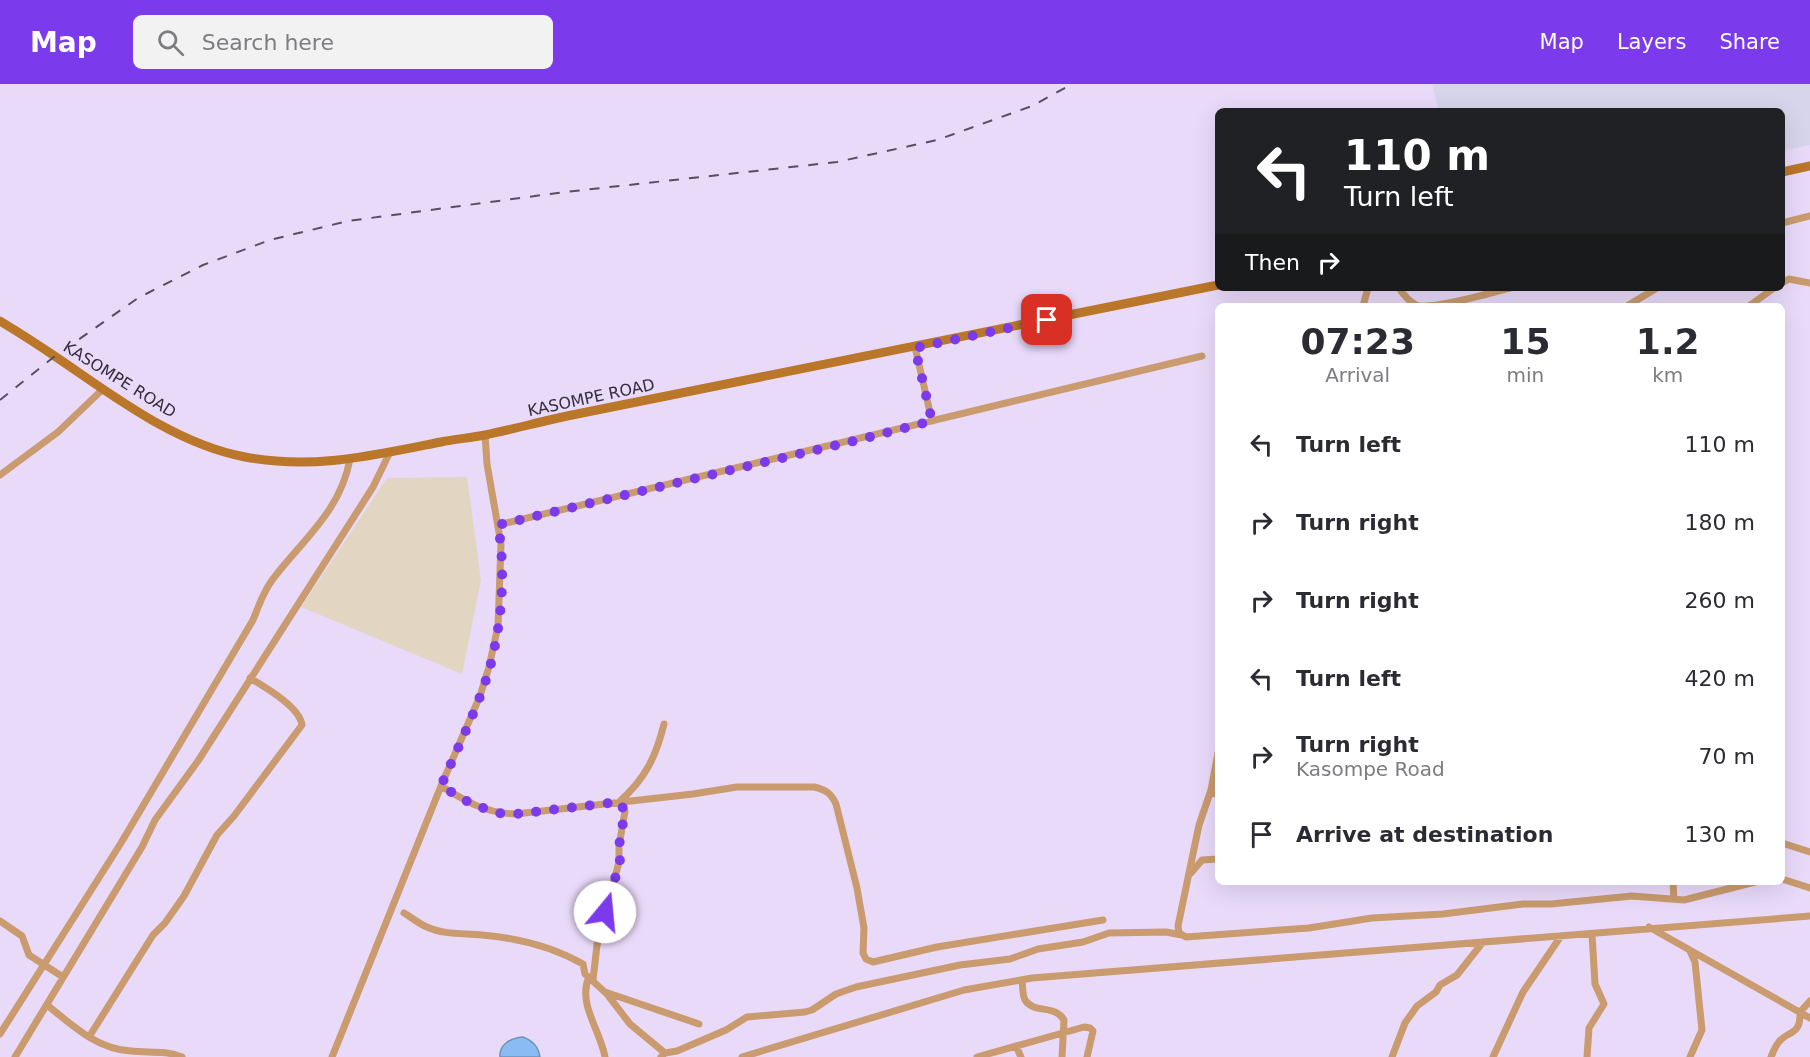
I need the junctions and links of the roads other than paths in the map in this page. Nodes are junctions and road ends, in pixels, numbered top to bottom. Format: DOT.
graph roads {
  1 [pos="1810,166"];
  2 [pos="1785,171"];
  3 [pos="1810,216"];
  4 [pos="1785,222"];
  5 [pos="1785,281"];
  6 [pos="1810,283"];
  7 [pos="1215,286"];
  8 [pos="1401,291"];
  9 [pos="1498,291"];
  10 [pos="1652,291"];
  11 [pos="1770,291"];
  12 [pos="1411,303"];
  13 [pos="1445,303"];
  14 [pos="1633,303"];
  15 [pos="1753,303"];
  16 [pos="0,321"];
  17 [pos="915,348"];
  18 [pos="1202,356"];
  19 [pos="103,389"];
  20 [pos="932,421"];
  21 [pos="485,435"];
  22 [pos="389,454"];
  23 [pos="350,459"];
  24 [pos="0,475"];
  25 [pos="498,525"];
  26 [pos="250,678"];
  27 [pos="664,724"];
  28 [pos="1215,769"];
  29 [pos="441,786"];
  30 [pos="1211,790"];
  31 [pos="1215,793"];
  32 [pos="619,802"];
  33 [pos="1785,844"];
  34 [pos="1810,852"];
  35 [pos="1215,859"];
  36 [pos="1189,875"];
  37 [pos="1785,880"];
  38 [pos="1673,885"];
  39 [pos="1743,885"];
  40 [pos="1810,888"];
  41 [pos="1674,899"];
  42 [pos="404,913"];
  43 [pos="1810,916"];
  44 [pos="0,921"];
  45 [pos="1103,921"];
  46 [pos="1648,927"];
  47 [pos="1592,934"];
  48 [pos="1182,935"];
  49 [pos="1562,936"];
  50 [pos="1482,942"];
  51 [pos="1690,951"];
  52 [pos="44,964"];
  53 [pos="63,977"];
  54 [pos="591,979"];
  55 [pos="1022,980"];
  56 [pos="604,992"];
  57 [pos="1810,1001"];
  58 [pos="47,1005"];
  59 [pos="1800,1012"];
  60 [pos="1810,1018"];
  61 [pos="699,1024"];
  62 [pos="1063,1032"];
  63 [pos="0,1034"];
  64 [pos="89,1037"];
  65 [pos="1017,1047"];
  66 [pos="663,1055"];
  67 [pos="15,1057"];
  68 [pos="182,1057"];
  69 [pos="332,1057"];
  70 [pos="605,1057"];
  71 [pos="742,1057"];
  72 [pos="977,1057"];
  73 [pos="1021,1057"];
  74 [pos="1062,1057"];
  75 [pos="1087,1057"];
  76 [pos="1392,1057"];
  77 [pos="1493,1057"];
  78 [pos="1587,1057"];
  79 [pos="1690,1057"];
  80 [pos="1771,1057"];
  1 -- 2 [label="street"];
  3 -- 4 [label="street"];
  5 -- 6 [label="street"];
  7 -- 17 [label="street, KASOMPE ROAD"];
  8 -- 12 [label="street"];
  9 -- 13 [label="street"];
  10 -- 14 [label="street"];
  11 -- 15 [label="street"];
  16 -- 19 [label="street, KASOMPE ROAD"];
  17 -- 20 [label="street"];
  17 -- 21 [label="street, KASOMPE ROAD"];
  18 -- 20 [label="street"];
  19 -- 23 [label="street, KASOMPE ROAD"];
  19 -- 24 [label="street"];
  20 -- 25 [label="street"];
  21 -- 22 [label="street, KASOMPE ROAD"];
  21 -- 25 [label="street"];
  22 -- 23 [label="street, KASOMPE ROAD"];
  22 -- 26 [label="street"];
  23 -- 52 [label="street"];
  25 -- 29 [label="street"];
  26 -- 53 [label="street"];
  26 -- 64 [label="street"];
  27 -- 32 [label="street"];
  28 -- 30 [label="street"];
  29 -- 32 [label="street"];
  29 -- 69 [label="street"];
  30 -- 31 [label="street"];
  30 -- 36 [label="street"];
  32 -- 45 [label="street"];
  32 -- 54 [label="street"];
  33 -- 34 [label="street"];
  35 -- 36 [label="street"];
  36 -- 48 [label="street"];
  37 -- 40 [label="street"];
  38 -- 41 [label="street"];
  39 -- 41 [label="street"];
  41 -- 48 [label="street"];
  42 -- 54 [label="street"];
  43 -- 46 [label="street"];
  44 -- 52 [label="street"];
  46 -- 47 [label="street"];
  46 -- 51 [label="street"];
  47 -- 49 [label="street"];
  47 -- 78 [label="street"];
  48 -- 66 [label="street"];
  49 -- 50 [label="street"];
  49 -- 77 [label="street"];
  50 -- 55 [label="street"];
  50 -- 76 [label="street"];
  51 -- 59 [label="street"];
  51 -- 79 [label="street"];
  52 -- 53 [label="street"];
  52 -- 63 [label="street"];
  53 -- 58 [label="street"];
  54 -- 56 [label="street"];
  54 -- 70 [label="street"];
  55 -- 62 [label="street"];
  55 -- 71 [label="street"];
  56 -- 61 [label="street"];
  56 -- 66 [label="street"];
  57 -- 59 [label="street"];
  58 -- 64 [label="street"];
  58 -- 67 [label="street"];
  59 -- 60 [label="street"];
  59 -- 80 [label="street"];
  62 -- 65 [label="street"];
  62 -- 74 [label="street"];
  62 -- 75 [label="street"];
  64 -- 68 [label="street"];
  65 -- 72 [label="street"];
  65 -- 73 [label="street"];
}
